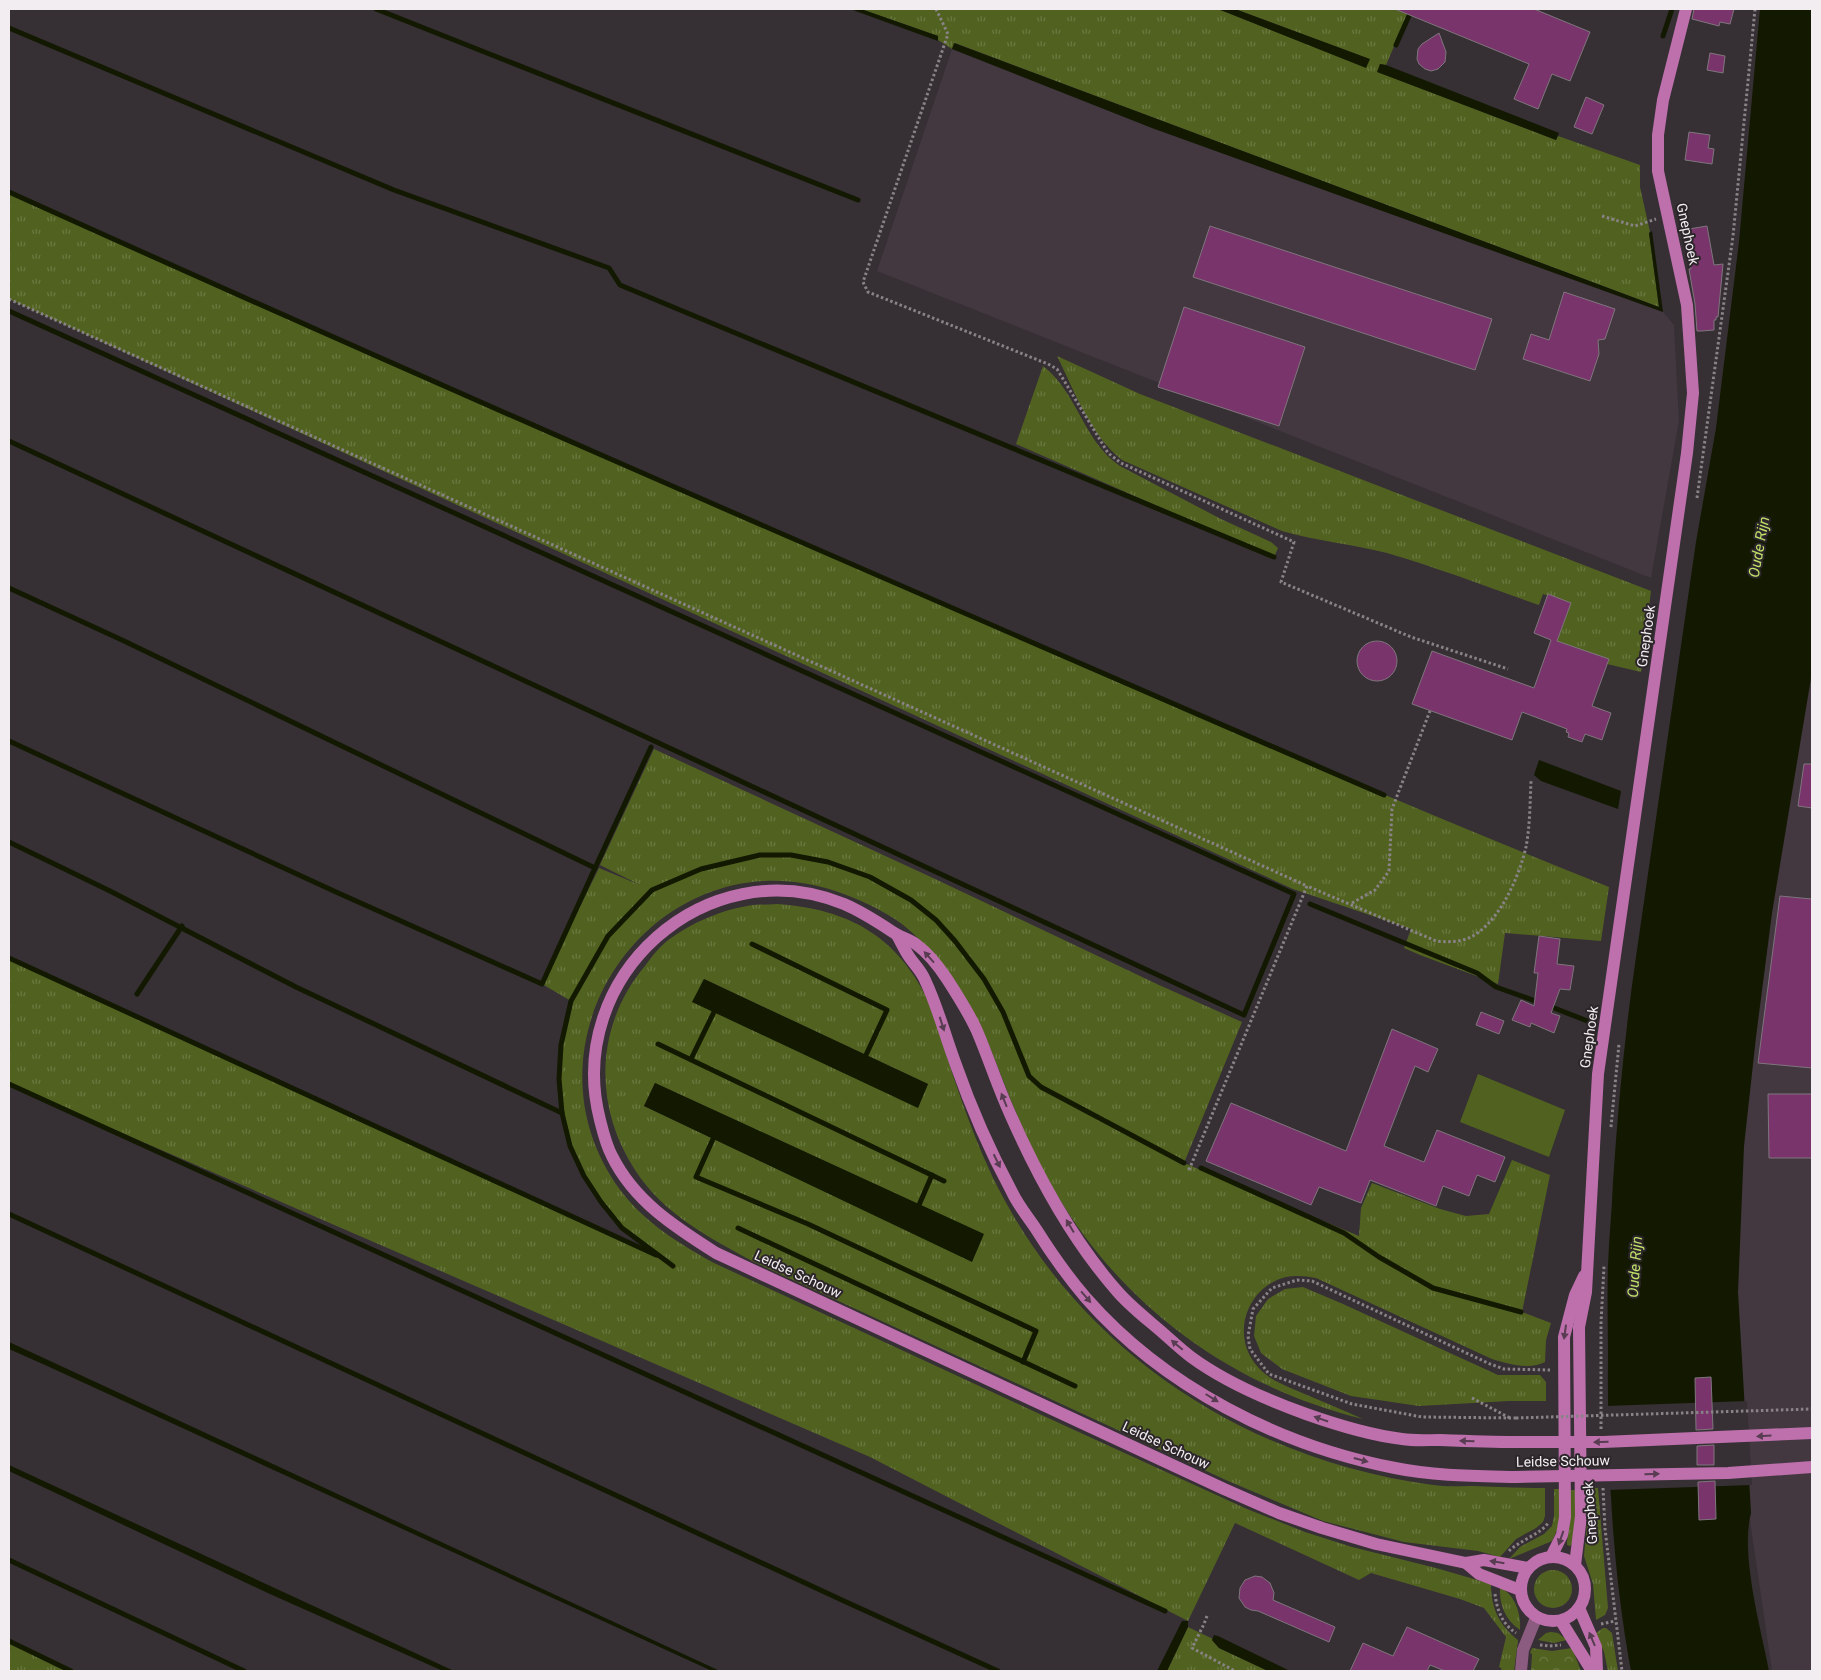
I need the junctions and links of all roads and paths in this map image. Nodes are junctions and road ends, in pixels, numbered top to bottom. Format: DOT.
graph roads {
  1 [pos="936,9"];
  2 [pos="1686,9"];
  3 [pos="1669,215"];
  4 [pos="1602,216"];
  5 [pos="9,299"];
  6 [pos="1508,669"];
  7 [pos="1430,711"];
  8 [pos="1531,781"];
  9 [pos="1307,886"];
  10 [pos="1352,904"];
  11 [pos="897,935"];
  12 [pos="1189,1170"];
  13 [pos="1586,1272"];
  14 [pos="1601,1323"];
  15 [pos="1550,1370"];
  16 [pos="1472,1398"];
  17 [pos="1812,1409"];
  18 [pos="1511,1418"];
  19 [pos="1511,1426"];
  20 [pos="1601,1430"];
  21 [pos="1812,1433"];
  22 [pos="1812,1467"];
  23 [pos="1603,1482"];
  24 [pos="1550,1517"];
  25 [pos="1552,1557"];
  26 [pos="1502,1562"];
  27 [pos="1466,1563"];
  28 [pos="1575,1565"];
  29 [pos="1528,1568"];
  30 [pos="1496,1580"];
  31 [pos="1520,1590"];
  32 [pos="1579,1608"];
  33 [pos="1206,1616"];
  34 [pos="1536,1618"];
  35 [pos="1561,1621"];
  36 [pos="1527,1639"];
  37 [pos="1235,1671"];
  38 [pos="1521,1671"];
  39 [pos="1592,1671"];
  40 [pos="1597,1671"];
  41 [pos="1622,1671"];
  1 -- 6 [label="path"];
  2 -- 3 [label="street, Gnephoek"];
  3 -- 4 [label="path"];
  3 -- 13 [label="street, Gnephoek"];
  5 -- 9 [label="path"];
  7 -- 10 [label="path"];
  8 -- 10 [label="path"];
  9 -- 10 [label="path"];
  9 -- 12 [label="path"];
  21 -- 11 [label="street, Leidse Schouw, one-way, bridge"];
  11 -- 22 [label="street, Leidse Schouw, one-way, bridge"];
  11 -- 27 [label="street, Leidse Schouw"];
  13 -- 25 [label="street, Gnephoek, one-way"];
  13 -- 28 [label="street, Gnephoek"];
  14 -- 20 [label="path"];
  15 -- 18 [label="path"];
  16 -- 18 [label="path"];
  17 -- 18 [label="path, bridge"];
  18 -- 19 [label="path"];
  23 -- 41 [label="path, Gnephoek"];
  24 -- 26 [label="path"];
  25 -- 28 [label="street"];
  25 -- 29 [label="street"];
  26 -- 27 [label="street, Leidse Schouw, one-way"];
  26 -- 29 [label="street, Leidse Schouw"];
  27 -- 30 [label="street, Leidse Schouw"];
  28 -- 32 [label="street"];
  29 -- 31 [label="street"];
  30 -- 31 [label="street, Leidse Schouw"];
  30 -- 36 [label="path"];
  31 -- 34 [label="street"];
  32 -- 35 [label="street"];
  40 -- 32 [label="street, one-way"];
  33 -- 37 [label="path"];
  34 -- 35 [label="street"];
  34 -- 36 [label="street"];
  35 -- 39 [label="street"];
  36 -- 38 [label="street"];
}
